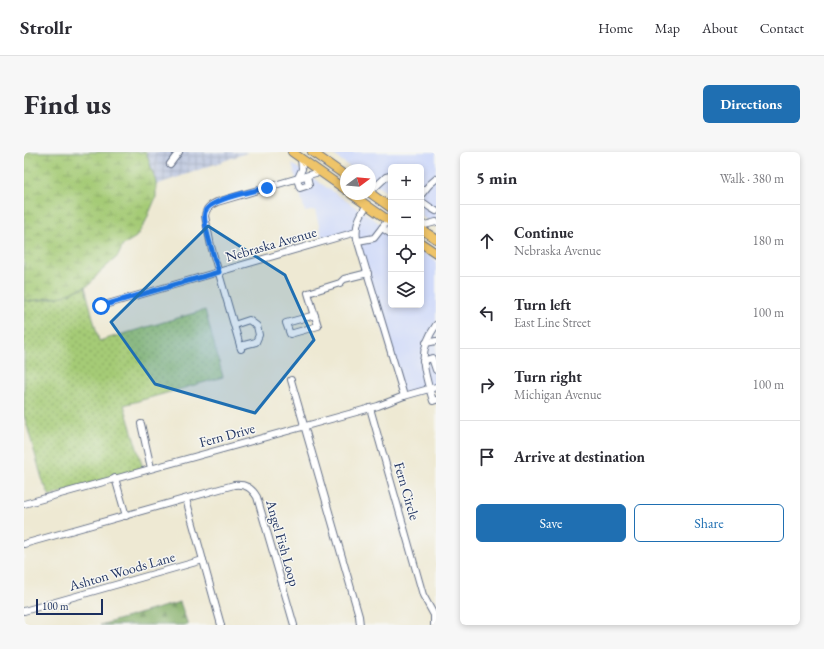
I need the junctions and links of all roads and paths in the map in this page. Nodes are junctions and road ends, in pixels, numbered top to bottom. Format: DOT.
graph roads {
  1 [pos="179,152"];
  2 [pos="292,152"];
  3 [pos="312,152"];
  4 [pos="301,158"];
  5 [pos="170,164"];
  6 [pos="320,172"];
  7 [pos="340,172"];
  8 [pos="340,173"];
  9 [pos="307,176"];
  10 [pos="388,176"];
  11 [pos="298,179"];
  12 [pos="436,179"];
  13 [pos="340,186"];
  14 [pos="376,186"];
  15 [pos="424,192"];
  16 [pos="376,197"];
  17 [pos="360,200"];
  18 [pos="424,203"];
  19 [pos="368,206"];
  20 [pos="388,206"];
  21 [pos="436,211"];
  22 [pos="388,218"];
  23 [pos="388,221"];
  24 [pos="436,222"];
  25 [pos="424,226"];
  26 [pos="382,228"];
  27 [pos="424,229"];
  28 [pos="356,232"];
  29 [pos="388,232"];
  30 [pos="436,239"];
  31 [pos="358,241"];
  32 [pos="436,244"];
  33 [pos="424,245"];
  34 [pos="424,247"];
  35 [pos="436,253"];
  36 [pos="219,272"];
  37 [pos="368,273"];
  38 [pos="101,306"];
  39 [pos="314,315"];
  40 [pos="234,325"];
  41 [pos="436,325"];
  42 [pos="436,341"];
  43 [pos="426,342"];
  44 [pos="423,361"];
  45 [pos="436,370"];
  46 [pos="291,380"];
  47 [pos="433,387"];
  48 [pos="404,396"];
  49 [pos="436,400"];
  50 [pos="370,408"];
  51 [pos="141,424"];
  52 [pos="305,426"];
  53 [pos="151,468"];
  54 [pos="116,478"];
  55 [pos="186,499"];
  56 [pos="24,504"];
  57 [pos="126,516"];
  58 [pos="24,544"];
  59 [pos="203,560"];
  60 [pos="24,612"];
  61 [pos="221,625"];
  62 [pos="294,625"];
  63 [pos="360,625"];
  64 [pos="434,625"];
  1 -- 5 [label="street"];
  2 -- 4 [label="main road"];
  3 -- 7 [label="main road"];
  4 -- 6 [label="main road"];
  4 -- 11 [label="street"];
  6 -- 8 [label="main road"];
  6 -- 9 [label="street"];
  6 -- 13 [label="main road"];
  9 -- 11 [label="street"];
  9 -- 11 [label="street"];
  10 -- 14 [label="street"];
  11 -- 36 [label="street"];
  12 -- 15 [label="street"];
  16 -- 20 [label="main road"];
  17 -- 19 [label="main road"];
  18 -- 21 [label="street"];
  19 -- 22 [label="main road"];
  19 -- 28 [label="street"];
  23 -- 26 [label="street"];
  24 -- 25 [label="street"];
  26 -- 29 [label="street"];
  26 -- 31 [label="street"];
  27 -- 30 [label="main road"];
  28 -- 31 [label="street"];
  28 -- 36 [label="street, Nebraska Avenue"];
  31 -- 37 [label="street"];
  32 -- 33 [label="main road"];
  34 -- 35 [label="main road"];
  36 -- 38 [label="street, Nebraska Avenue"];
  36 -- 40 [label="street"];
  37 -- 39 [label="street"];
  37 -- 48 [label="street"];
  39 -- 39 [label="street"];
  40 -- 40 [label="street"];
  41 -- 43 [label="street"];
  42 -- 43 [label="street"];
  43 -- 44 [label="street"];
  44 -- 45 [label="street"];
  44 -- 47 [label="street"];
  46 -- 52 [label="street"];
  47 -- 48 [label="street, Fern Drive"];
  47 -- 49 [label="street"];
  48 -- 50 [label="street, Fern Drive"];
  50 -- 52 [label="street, Fern Drive"];
  50 -- 64 [label="street, Fern Circle"];
  51 -- 53 [label="street"];
  52 -- 53 [label="street, Fern Drive"];
  52 -- 63 [label="street"];
  53 -- 54 [label="street, Fern Drive"];
  54 -- 56 [label="street, Fern Drive"];
  54 -- 57 [label="street"];
  55 -- 57 [label="street, Angel Fish Loop"];
  55 -- 59 [label="street"];
  55 -- 62 [label="street, Angel Fish Loop"];
  57 -- 58 [label="street, Angel Fish Loop"];
  59 -- 60 [label="street, Ashton Woods Lane"];
  59 -- 61 [label="street"];
}
